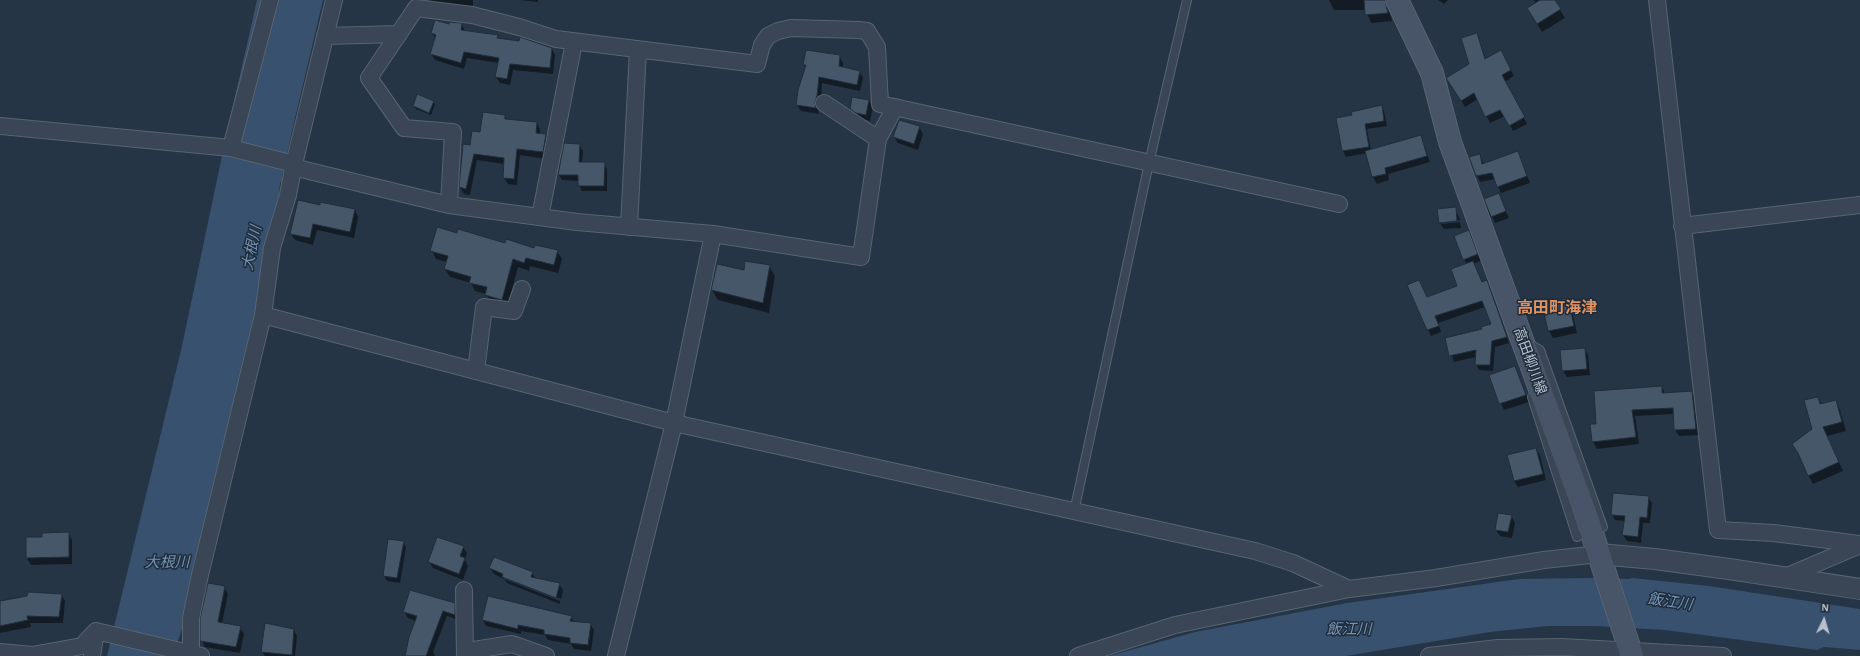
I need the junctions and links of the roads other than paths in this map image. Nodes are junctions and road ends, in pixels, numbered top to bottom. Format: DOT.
graph roads {
  1 [pos="270,0"];
  2 [pos="334,0"];
  3 [pos="1187,0"];
  4 [pos="1397,0"];
  5 [pos="1657,0"];
  6 [pos="398,34"];
  7 [pos="325,36"];
  8 [pos="574,42"];
  9 [pos="638,49"];
  10 [pos="824,103"];
  11 [pos="895,107"];
  12 [pos="0,126"];
  13 [pos="878,140"];
  14 [pos="231,148"];
  15 [pos="1149,163"];
  16 [pos="294,164"];
  17 [pos="1339,204"];
  18 [pos="448,205"];
  19 [pos="1860,205"];
  20 [pos="540,217"];
  21 [pos="1682,226"];
  22 [pos="629,227"];
  23 [pos="713,234"];
  24 [pos="522,289"];
  25 [pos="263,315"];
  26 [pos="1520,348"];
  27 [pos="476,371"];
  28 [pos="1528,387"];
  29 [pos="674,422"];
  30 [pos="1074,512"];
  31 [pos="1603,527"];
  32 [pos="1579,536"];
  33 [pos="1860,545"];
  34 [pos="1600,558"];
  35 [pos="1785,577"];
  36 [pos="1349,589"];
  37 [pos="1860,589"];
  38 [pos="464,590"];
  39 [pos="102,633"];
  40 [pos="0,652"];
  41 [pos="193,654"];
  42 [pos="1632,654"];
  43 [pos="92,656"];
  44 [pos="466,656"];
  45 [pos="469,656"];
  46 [pos="546,656"];
  47 [pos="616,656"];
  48 [pos="1078,656"];
  49 [pos="1429,656"];
  50 [pos="1723,656"];
  1 -- 14 [label="street"];
  2 -- 7 [label="street"];
  3 -- 15 [label="lane"];
  4 -- 26 [label="main road, 高田柳川線"];
  5 -- 21 [label="street"];
  6 -- 7 [label="street"];
  6 -- 8 [label="street"];
  6 -- 18 [label="street"];
  7 -- 16 [label="street"];
  8 -- 9 [label="street"];
  8 -- 20 [label="street"];
  9 -- 11 [label="street"];
  9 -- 22 [label="street"];
  10 -- 13 [label="street"];
  11 -- 13 [label="street"];
  11 -- 15 [label="street"];
  12 -- 14 [label="street"];
  13 -- 23 [label="street"];
  14 -- 16 [label="street"];
  15 -- 17 [label="street"];
  15 -- 30 [label="lane"];
  16 -- 18 [label="street"];
  16 -- 25 [label="street"];
  18 -- 20 [label="street"];
  19 -- 21 [label="street"];
  20 -- 22 [label="street"];
  21 -- 33 [label="street"];
  22 -- 23 [label="street"];
  23 -- 29 [label="street"];
  24 -- 27 [label="street"];
  25 -- 27 [label="street"];
  25 -- 41 [label="street"];
  26 -- 31 [label="lane"];
  26 -- 34 [label="main road, 高田柳川線"];
  27 -- 29 [label="street"];
  28 -- 32 [label="lane"];
  29 -- 30 [label="street"];
  29 -- 47 [label="street"];
  30 -- 36 [label="street"];
  33 -- 35 [label="street"];
  34 -- 35 [label="street"];
  34 -- 36 [label="street"];
  34 -- 42 [label="main road, 高田柳川線"];
  35 -- 37 [label="street"];
  36 -- 48 [label="street"];
  38 -- 44 [label="street"];
  39 -- 40 [label="street"];
  39 -- 41 [label="street"];
  39 -- 43 [label="street"];
  42 -- 49 [label="street"];
  42 -- 50 [label="street"];
  45 -- 46 [label="street"];
}
